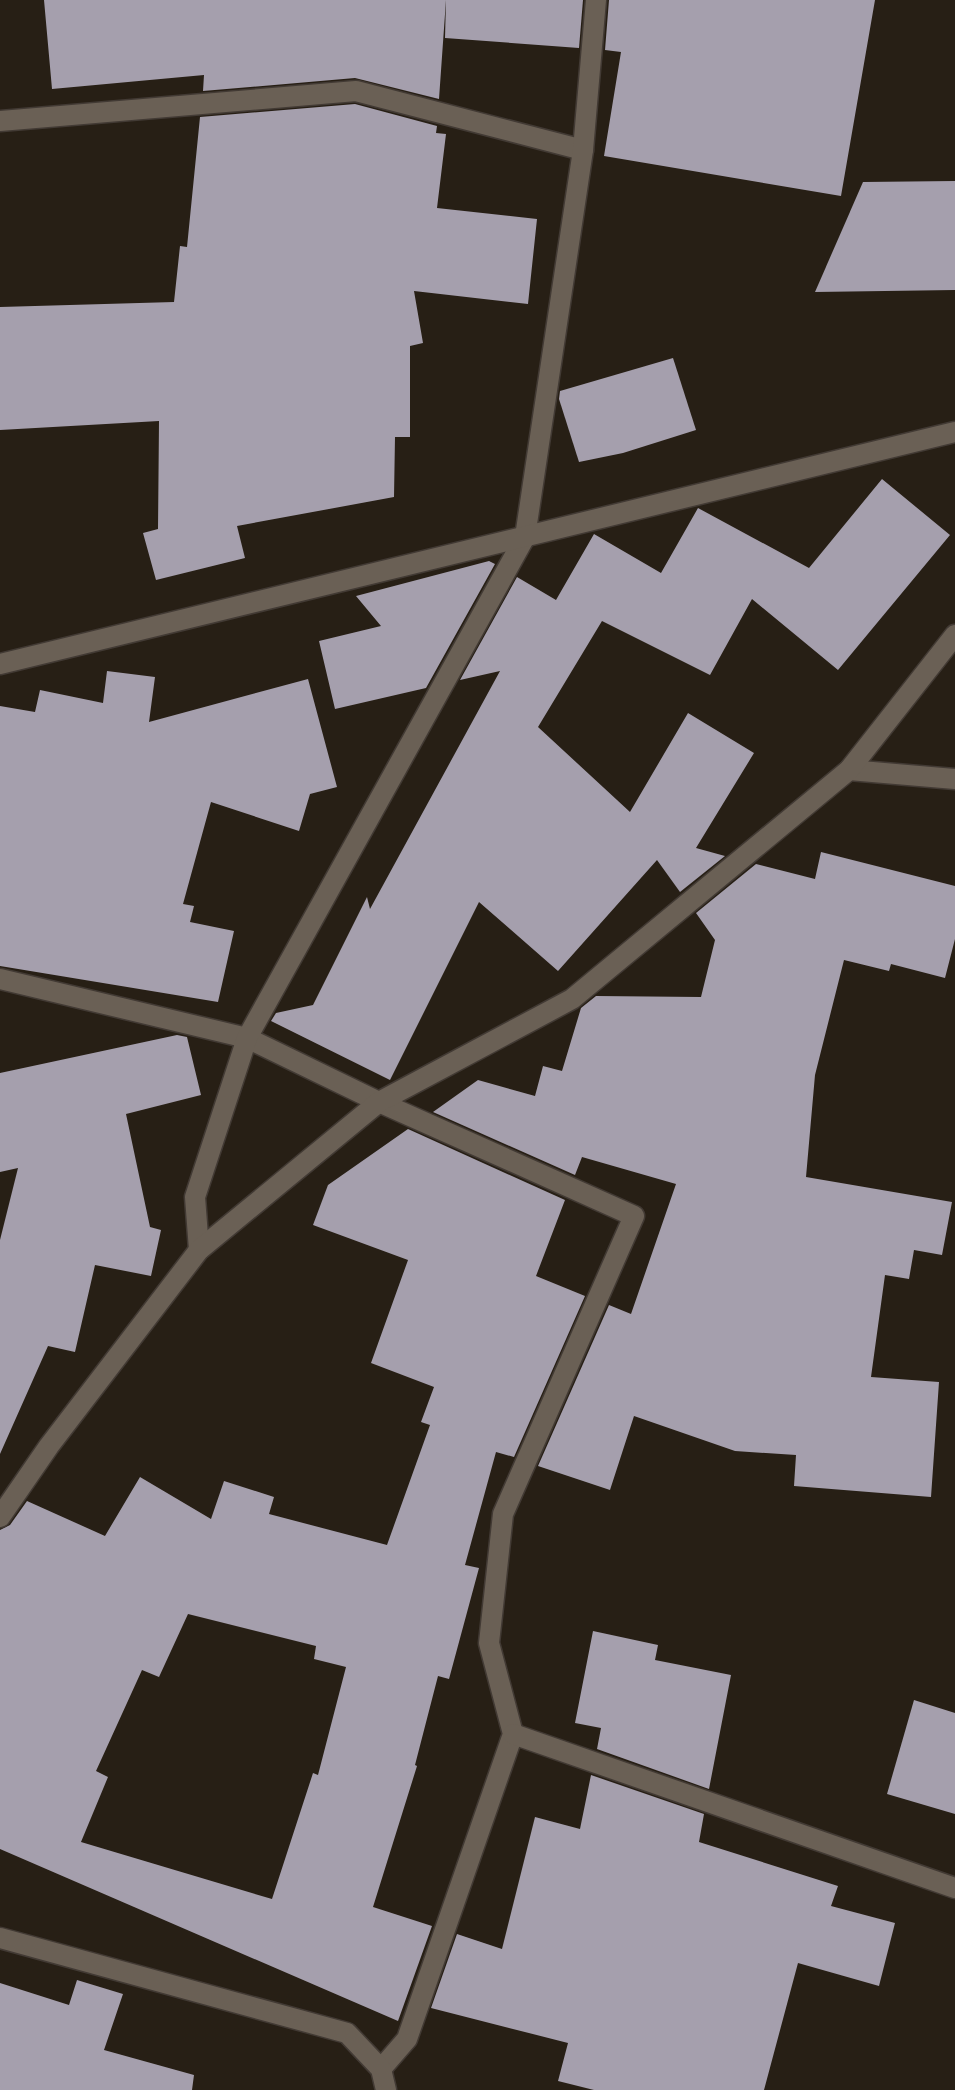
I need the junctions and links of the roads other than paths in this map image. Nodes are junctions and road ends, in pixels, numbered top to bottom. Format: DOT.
graph roads {
  1 [pos="596,0"];
  2 [pos="0,121"];
  3 [pos="583,150"];
  4 [pos="955,432"];
  5 [pos="525,537"];
  6 [pos="955,635"];
  7 [pos="0,664"];
  8 [pos="849,770"];
  9 [pos="955,779"];
  10 [pos="0,979"];
  11 [pos="247,1038"];
  12 [pos="379,1102"];
  13 [pos="199,1250"];
  14 [pos="0,1517"];
  15 [pos="513,1734"];
  16 [pos="955,1888"];
  17 [pos="0,1938"];
  18 [pos="381,2069"];
  19 [pos="386,2090"];
  1 -- 3 [label="street"];
  2 -- 3 [label="street"];
  3 -- 5 [label="street"];
  4 -- 5 [label="street"];
  5 -- 7 [label="street"];
  5 -- 11 [label="street"];
  6 -- 8 [label="street"];
  8 -- 9 [label="street"];
  8 -- 12 [label="street"];
  10 -- 11 [label="street"];
  11 -- 12 [label="street"];
  11 -- 13 [label="street"];
  12 -- 13 [label="street"];
  12 -- 15 [label="street"];
  13 -- 14 [label="street"];
  15 -- 16 [label="street"];
  15 -- 18 [label="street"];
  17 -- 18 [label="street"];
  18 -- 19 [label="street"];
}
